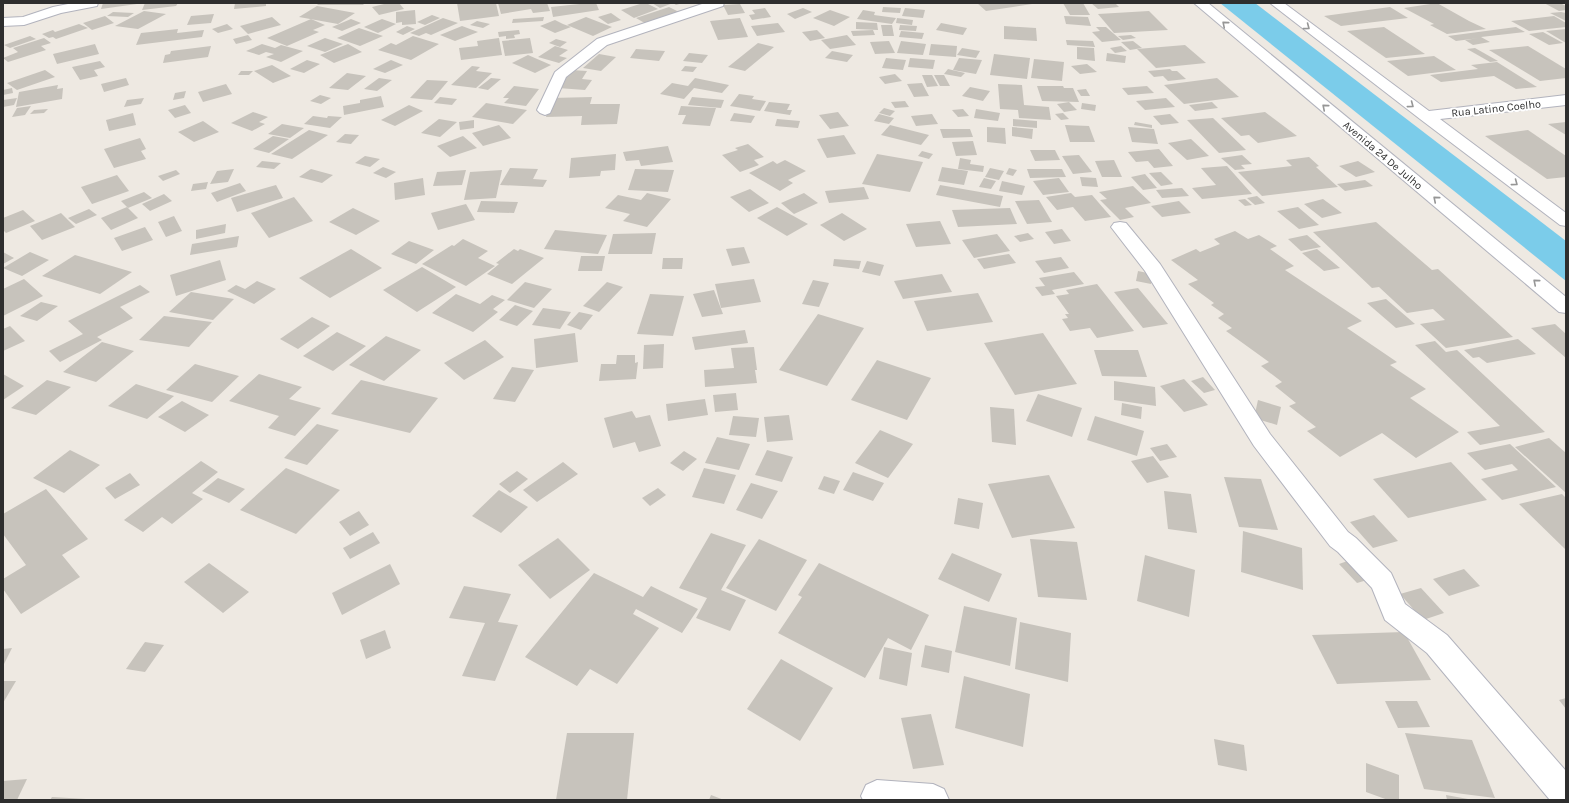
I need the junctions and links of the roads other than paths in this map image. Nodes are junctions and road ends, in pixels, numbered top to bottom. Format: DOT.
graph roads {
  1 [pos="92,3"];
  2 [pos="718,3"];
  3 [pos="1200,3"];
  4 [pos="1276,3"];
  5 [pos="24,21"];
  6 [pos="3,22"];
  7 [pos="3,34"];
  8 [pos="1566,100"];
  9 [pos="545,110"];
  10 [pos="1425,116"];
  11 [pos="1566,221"];
  12 [pos="1120,228"];
  13 [pos="1566,307"];
  14 [pos="1566,795"];
  15 [pos="877,796"];
  16 [pos="933,800"];
  1 -- 5 [label="street"];
  2 -- 9 [label="street"];
  13 -- 3 [label="street, Avenida 24 De Julho, one-way"];
  4 -- 10 [label="street, one-way"];
  5 -- 6 [label="street"];
  5 -- 7 [label="street"];
  8 -- 10 [label="street, Rua Latino Coelho"];
  10 -- 11 [label="street, one-way"];
  12 -- 14 [label="street"];
  15 -- 16 [label="street"];
}
